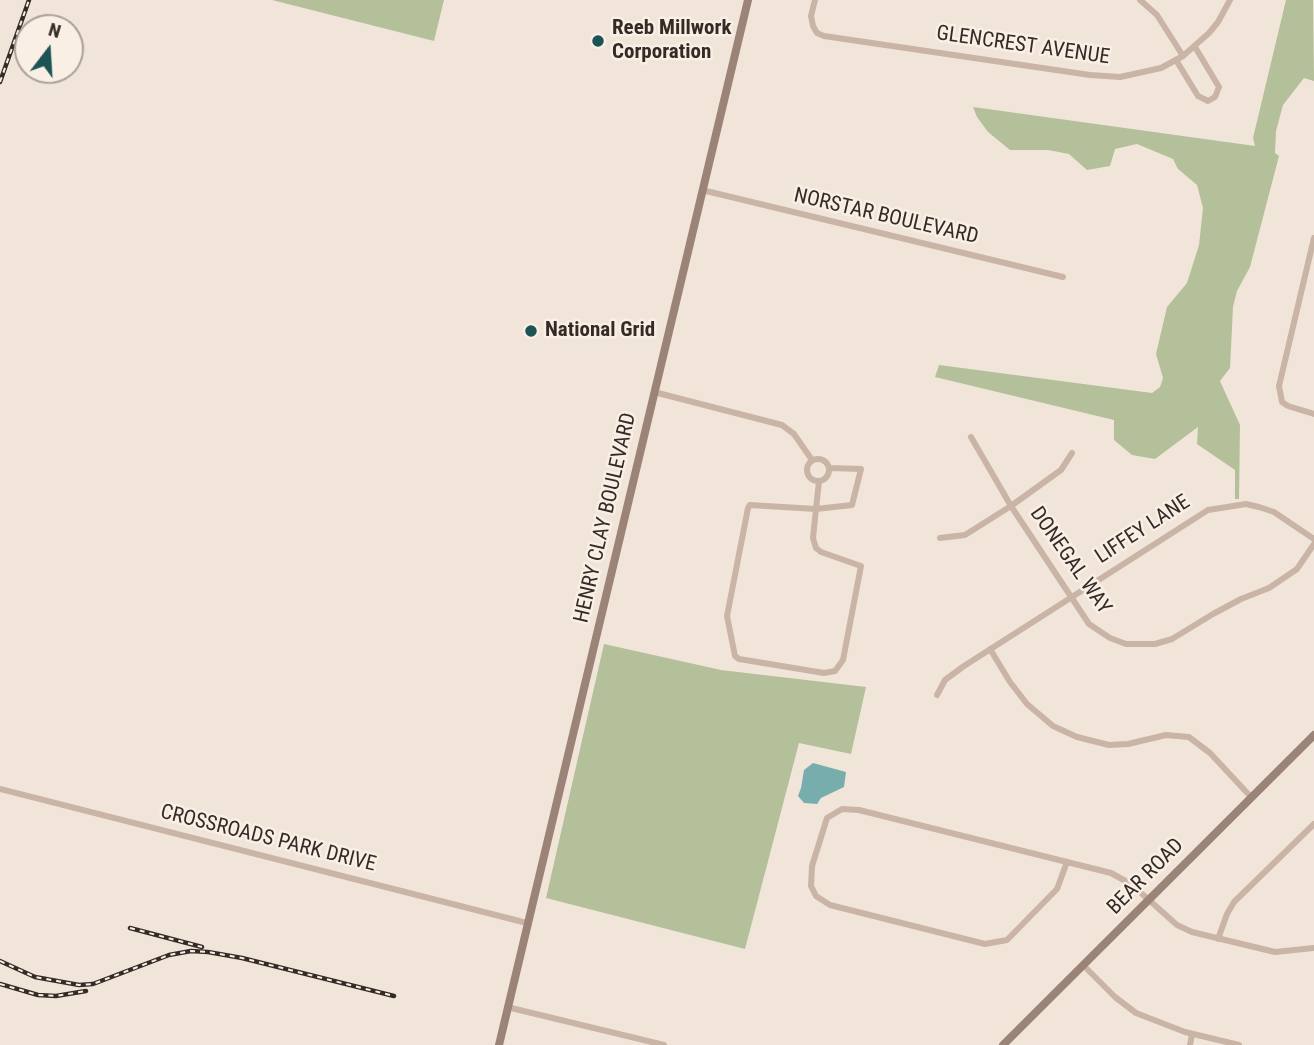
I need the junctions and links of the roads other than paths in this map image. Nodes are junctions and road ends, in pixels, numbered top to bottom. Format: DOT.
graph roads {
  1 [pos="748,0"];
  2 [pos="815,0"];
  3 [pos="1140,0"];
  4 [pos="1230,0"];
  5 [pos="1195,47"];
  6 [pos="1183,56"];
  7 [pos="1176,60"];
  8 [pos="702,190"];
  9 [pos="1314,238"];
  10 [pos="1063,277"];
  11 [pos="654,392"];
  12 [pos="1314,414"];
  13 [pos="971,437"];
  14 [pos="1072,453"];
  15 [pos="812,460"];
  16 [pos="830,468"];
  17 [pos="819,481"];
  18 [pos="1011,506"];
  19 [pos="816,509"];
  20 [pos="940,538"];
  21 [pos="1314,541"];
  22 [pos="1071,597"];
  23 [pos="990,649"];
  24 [pos="937,695"];
  25 [pos="1314,735"];
  26 [pos="0,789"];
  27 [pos="1251,797"];
  28 [pos="1314,824"];
  29 [pos="1067,862"];
  30 [pos="1147,901"];
  31 [pos="527,923"];
  32 [pos="1217,939"];
  33 [pos="1314,948"];
  34 [pos="1083,965"];
  35 [pos="507,1007"];
  36 [pos="1192,1034"];
  37 [pos="499,1045"];
  38 [pos="664,1045"];
  39 [pos="1003,1045"];
  40 [pos="1190,1045"];
  41 [pos="1239,1045"];
  1 -- 8 [label="main road, HENRY CLAY BOULEVARD"];
  2 -- 7 [label="street, GLENCREST AVENUE"];
  3 -- 6 [label="street"];
  4 -- 5 [label="street, GLENCREST AVENUE"];
  5 -- 6 [label="street, GLENCREST AVENUE"];
  5 -- 7 [label="street"];
  6 -- 7 [label="street, GLENCREST AVENUE"];
  8 -- 10 [label="street, NORSTAR BOULEVARD"];
  8 -- 11 [label="main road, HENRY CLAY BOULEVARD"];
  9 -- 12 [label="street"];
  11 -- 15 [label="street"];
  11 -- 31 [label="main road, HENRY CLAY BOULEVARD"];
  13 -- 18 [label="street, DONEGAL WAY"];
  14 -- 18 [label="street"];
  15 -- 16 [label="street"];
  15 -- 17 [label="street"];
  16 -- 17 [label="street"];
  16 -- 19 [label="street"];
  17 -- 19 [label="street"];
  18 -- 20 [label="street"];
  18 -- 22 [label="street, DONEGAL WAY"];
  19 -- 19 [label="street"];
  21 -- 22 [label="street, LIFFEY LANE"];
  21 -- 22 [label="street, DONEGAL WAY"];
  22 -- 23 [label="street, LIFFEY LANE"];
  23 -- 24 [label="street, LIFFEY LANE"];
  23 -- 27 [label="street"];
  25 -- 27 [label="main road, BEAR ROAD"];
  26 -- 31 [label="street, CROSSROADS PARK DRIVE"];
  27 -- 30 [label="main road, BEAR ROAD"];
  28 -- 32 [label="street"];
  29 -- 29 [label="street"];
  29 -- 30 [label="street"];
  30 -- 32 [label="street"];
  30 -- 34 [label="main road, BEAR ROAD"];
  31 -- 35 [label="main road, HENRY CLAY BOULEVARD"];
  32 -- 33 [label="street"];
  34 -- 36 [label="street"];
  34 -- 39 [label="main road, BEAR ROAD"];
  35 -- 37 [label="main road, HENRY CLAY BOULEVARD"];
  35 -- 38 [label="street"];
  36 -- 40 [label="street"];
  36 -- 41 [label="street"];
}
